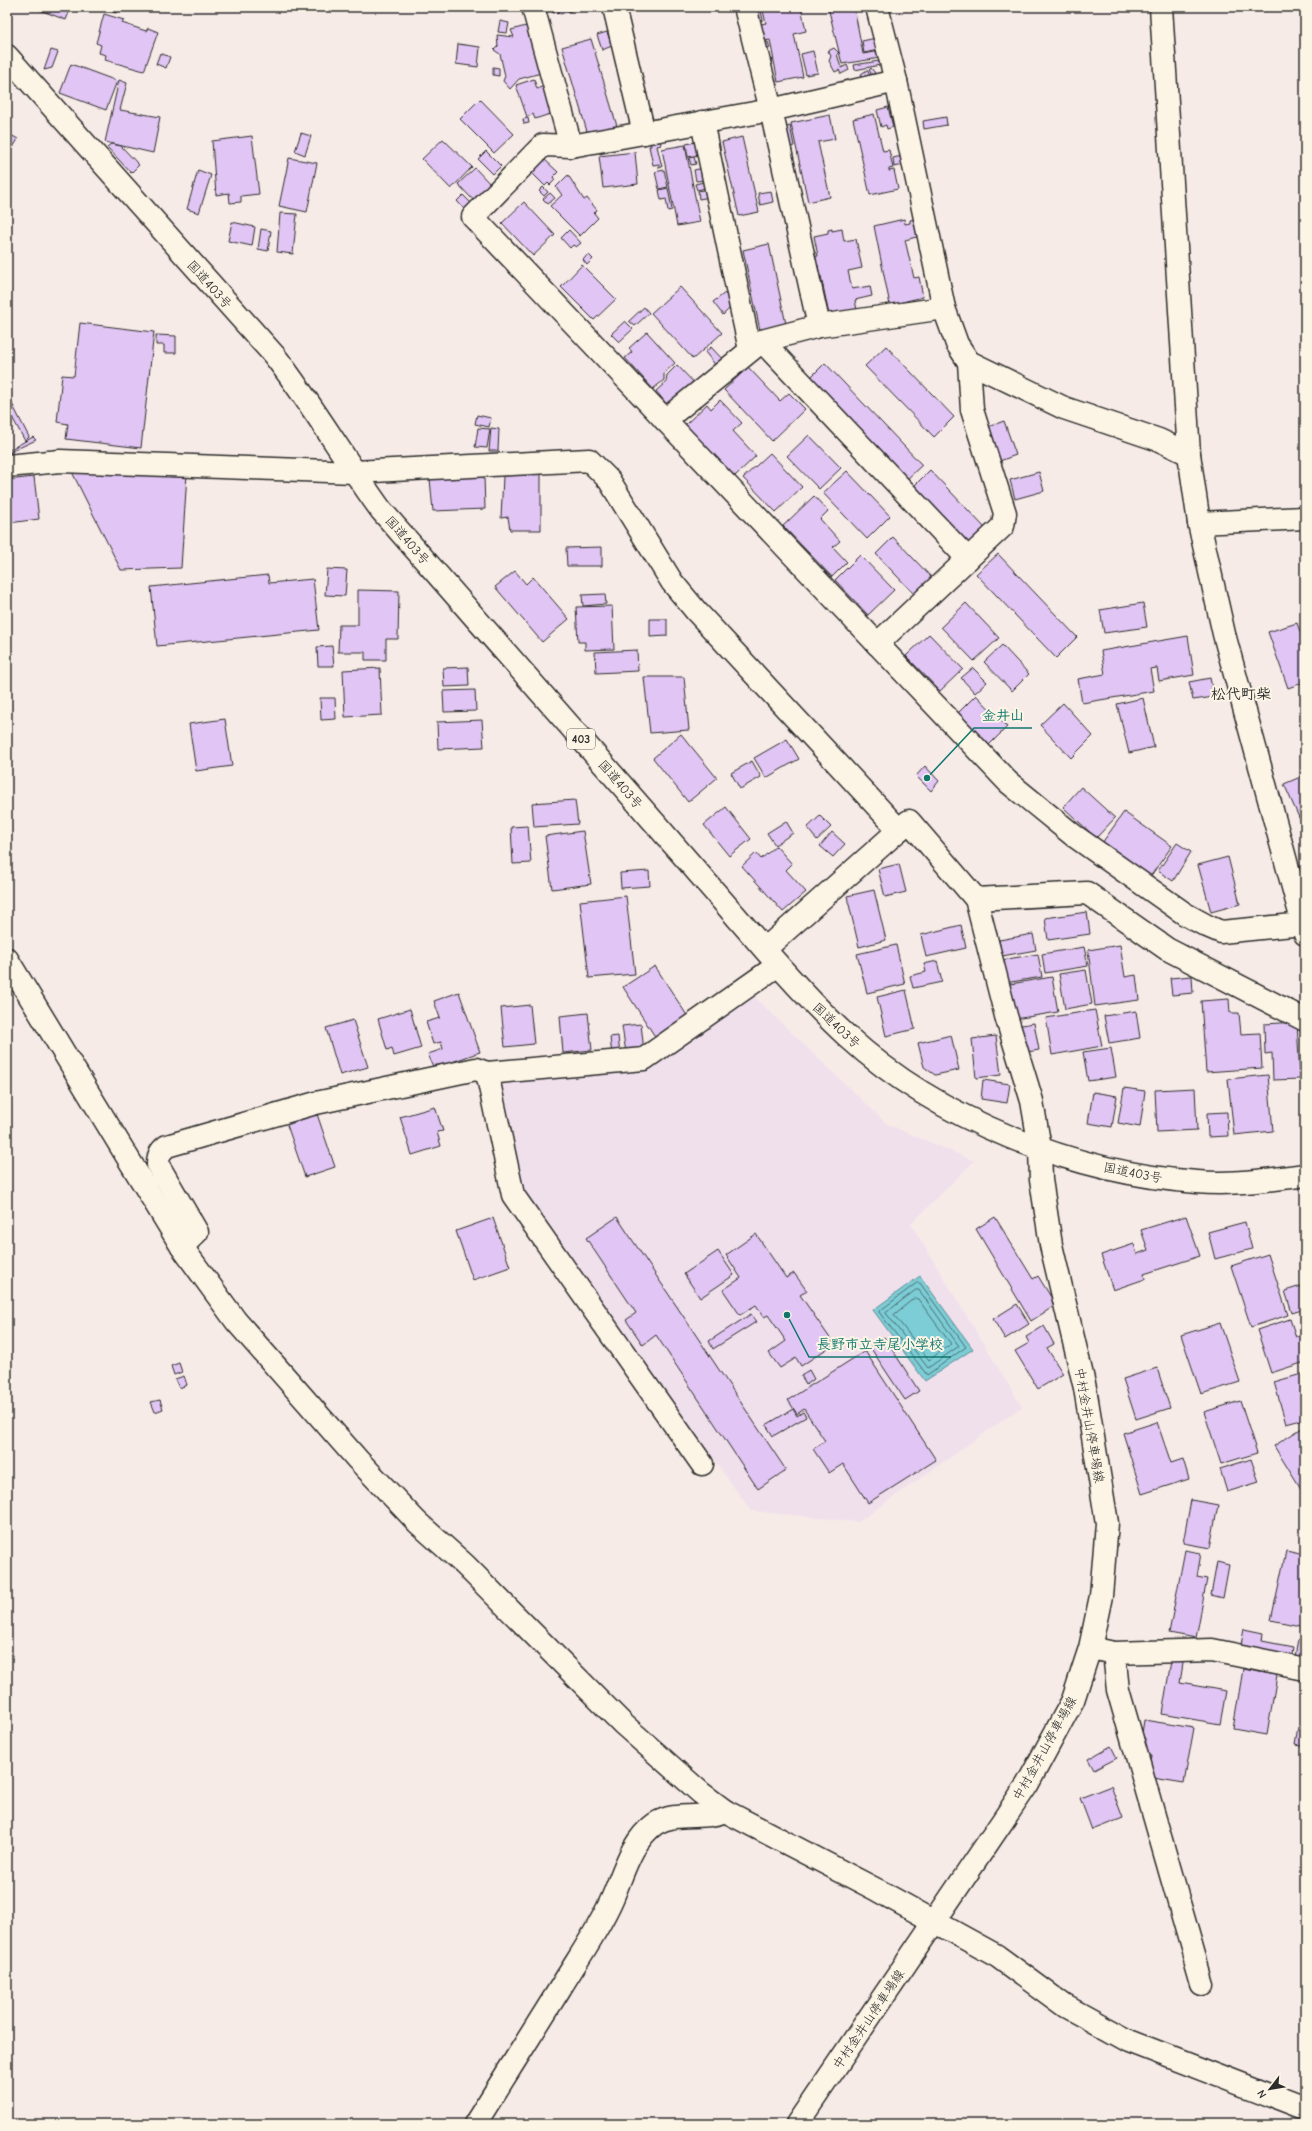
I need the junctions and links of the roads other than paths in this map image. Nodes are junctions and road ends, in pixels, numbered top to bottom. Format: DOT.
graph roads {
  1 [pos="533,7"];
  2 [pos="745,7"];
  3 [pos="877,7"];
  4 [pos="1161,7"];
  5 [pos="619,8"];
  6 [pos="7,56"];
  7 [pos="896,81"];
  8 [pos="771,110"];
  9 [pos="702,122"];
  10 [pos="644,133"];
  11 [pos="571,146"];
  12 [pos="944,308"];
  13 [pos="819,326"];
  14 [pos="756,346"];
  15 [pos="969,362"];
  16 [pos="665,420"];
  17 [pos="1189,454"];
  18 [pos="7,466"];
  19 [pos="354,472"];
  20 [pos="1305,518"];
  21 [pos="1199,523"];
  22 [pos="968,560"];
  23 [pos="877,644"];
  24 [pos="899,830"];
  25 [pos="976,899"];
  26 [pos="1304,929"];
  27 [pos="772,957"];
  28 [pos="7,959"];
  29 [pos="1305,1020"];
  30 [pos="488,1073"];
  31 [pos="1040,1148"];
  32 [pos="1305,1175"];
  33 [pos="182,1247"];
  34 [pos="702,1464"];
  35 [pos="1090,1648"];
  36 [pos="1114,1653"];
  37 [pos="1305,1669"];
  38 [pos="726,1811"];
  39 [pos="929,1929"];
  40 [pos="1202,1983"];
  41 [pos="1305,2109"];
  42 [pos="475,2124"];
  43 [pos="797,2124"];
  1 -- 11 [label="main road"];
  2 -- 8 [label="main road"];
  3 -- 7 [label="main road"];
  4 -- 17 [label="main road"];
  5 -- 10 [label="main road"];
  6 -- 19 [label="main road, 国道403号 / 403"];
  7 -- 8 [label="main road"];
  7 -- 12 [label="main road"];
  8 -- 9 [label="main road"];
  8 -- 13 [label="main road"];
  9 -- 10 [label="main road"];
  9 -- 14 [label="main road"];
  10 -- 11 [label="main road"];
  11 -- 16 [label="main road"];
  12 -- 13 [label="main road"];
  12 -- 15 [label="main road"];
  13 -- 14 [label="main road"];
  14 -- 16 [label="main road"];
  14 -- 22 [label="main road"];
  15 -- 17 [label="main road"];
  15 -- 22 [label="main road"];
  16 -- 23 [label="main road"];
  17 -- 21 [label="main road"];
  18 -- 19 [label="main road"];
  19 -- 24 [label="main road"];
  19 -- 27 [label="main road, 国道403号 / 403"];
  20 -- 21 [label="main road"];
  21 -- 26 [label="main road"];
  22 -- 23 [label="main road"];
  23 -- 26 [label="main road"];
  24 -- 25 [label="main road"];
  24 -- 27 [label="main road"];
  25 -- 29 [label="main road"];
  25 -- 31 [label="main road, 中村金井山停車場線"];
  27 -- 30 [label="main road"];
  27 -- 31 [label="main road, 国道403号 / 403"];
  28 -- 33 [label="main road"];
  30 -- 33 [label="main road"];
  30 -- 34 [label="main road"];
  31 -- 32 [label="main road, 国道403号 / 403"];
  31 -- 35 [label="main road, 中村金井山停車場線"];
  33 -- 38 [label="main road"];
  35 -- 36 [label="main road"];
  35 -- 39 [label="main road, 中村金井山停車場線"];
  36 -- 37 [label="main road"];
  36 -- 40 [label="main road"];
  38 -- 39 [label="main road"];
  38 -- 42 [label="main road"];
  39 -- 41 [label="main road"];
  39 -- 43 [label="main road, 中村金井山停車場線"];
}
